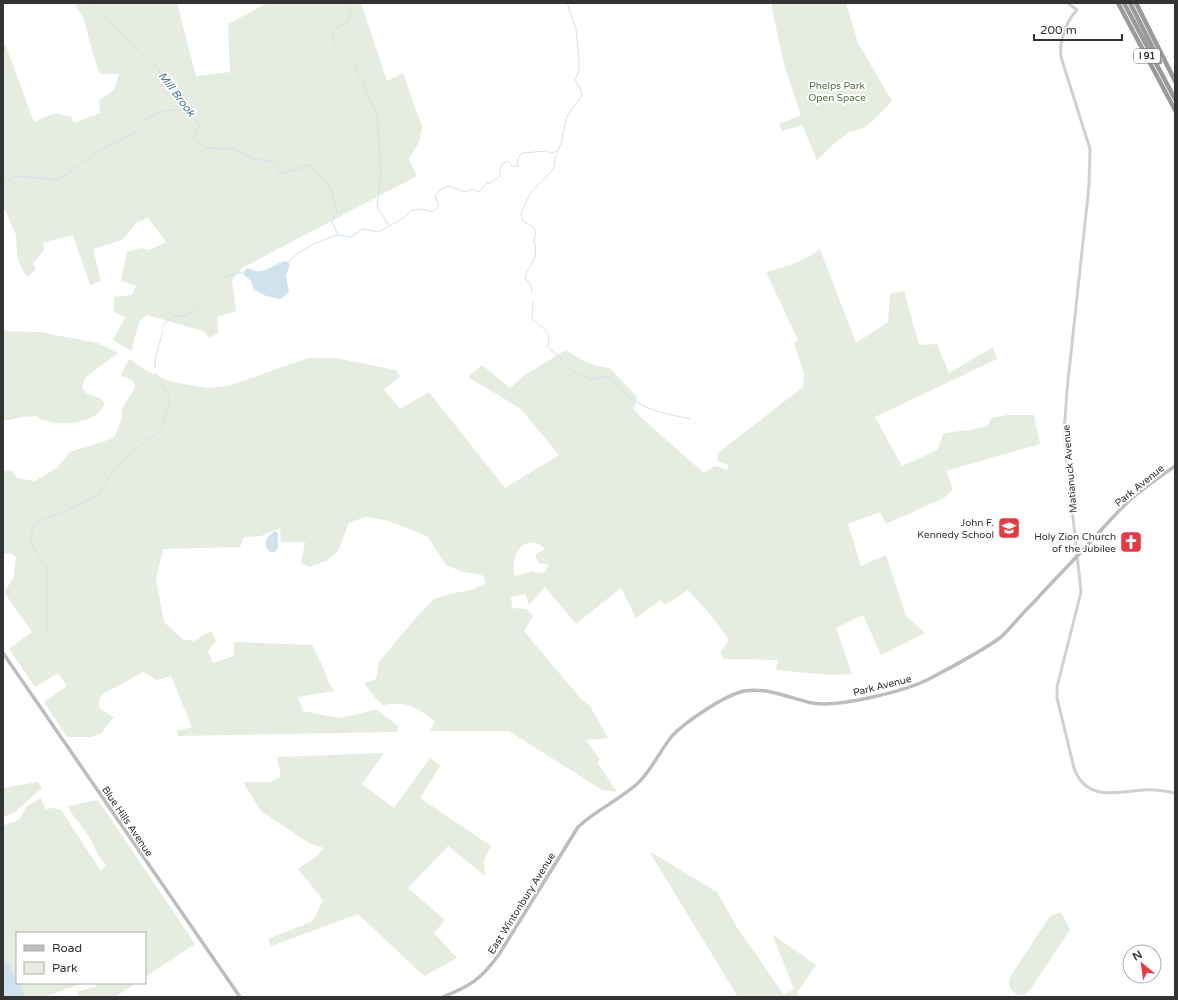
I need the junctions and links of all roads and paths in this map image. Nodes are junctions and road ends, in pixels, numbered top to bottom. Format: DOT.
graph roads {
  1 [pos="1068,3"];
  2 [pos="1118,3"];
  3 [pos="1124,3"];
  4 [pos="1130,3"];
  5 [pos="1136,3"];
  6 [pos="1175,81"];
  7 [pos="1175,92"];
  8 [pos="1175,99"];
  9 [pos="1175,110"];
  10 [pos="1175,466"];
  11 [pos="1077,556"];
  12 [pos="3,652"];
  13 [pos="1175,794"];
  14 [pos="604,806"];
  15 [pos="240,997"];
  16 [pos="443,997"];
  1 -- 11 [label="street, Matianuck Avenue"];
  2 -- 9 [label="highway, I 91"];
  3 -- 8 [label="highway"];
  4 -- 7 [label="highway"];
  5 -- 6 [label="highway, I 91"];
  10 -- 11 [label="main road, Park Avenue"];
  11 -- 13 [label="street, Matianuck Avenue"];
  11 -- 14 [label="main road, Park Avenue"];
  12 -- 15 [label="main road, Blue Hills Avenue"];
  14 -- 16 [label="main road, East Wintonbury Avenue"];
}
